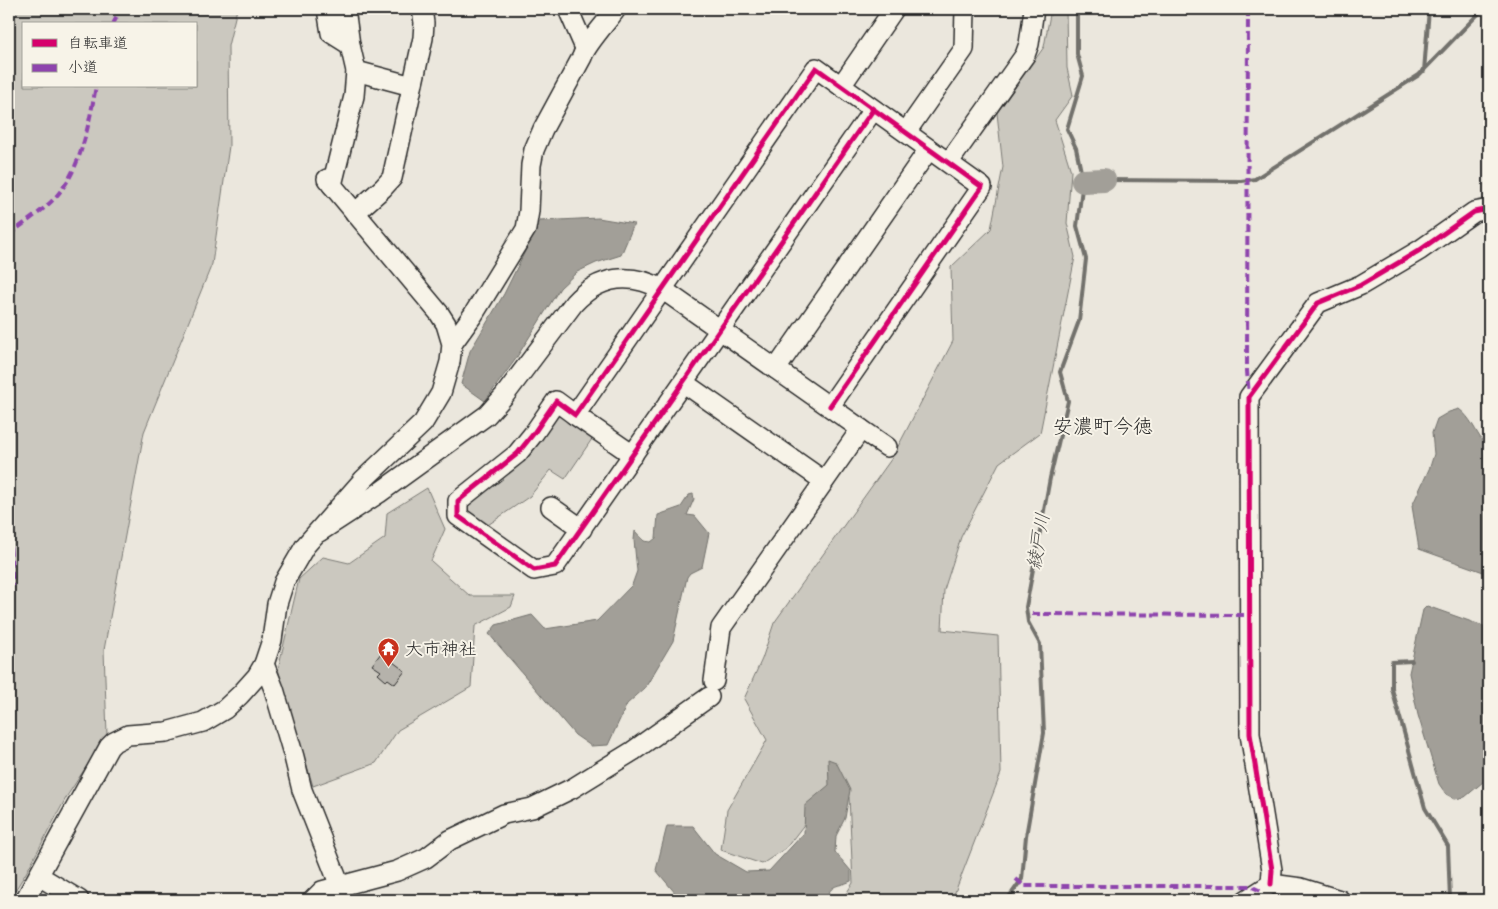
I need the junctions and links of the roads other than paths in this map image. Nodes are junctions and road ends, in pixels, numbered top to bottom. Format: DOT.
graph roads {
  1 [pos="327,9"];
  2 [pos="422,9"];
  3 [pos="568,9"];
  4 [pos="616,9"];
  5 [pos="894,9"];
  6 [pos="965,9"];
  7 [pos="1034,9"];
  8 [pos="346,16"];
  9 [pos="350,45"];
  10 [pos="585,48"];
  11 [pos="356,71"];
  12 [pos="412,86"];
  13 [pos="841,86"];
  14 [pos="873,110"];
  15 [pos="906,132"];
  16 [pos="929,149"];
  17 [pos="949,162"];
  18 [pos="1489,208"];
  19 [pos="355,213"];
  20 [pos="662,289"];
  21 [pos="720,330"];
  22 [pos="452,344"];
  23 [pos="776,369"];
  24 [pos="684,383"];
  25 [pos="830,406"];
  26 [pos="575,415"];
  27 [pos="861,429"];
  28 [pos="887,447"];
  29 [pos="633,455"];
  30 [pos="824,482"];
  31 [pos="551,507"];
  32 [pos="582,529"];
  33 [pos="319,532"];
  34 [pos="264,664"];
  35 [pos="39,876"];
  36 [pos="340,886"];
  37 [pos="1259,894"];
  38 [pos="25,900"];
  39 [pos="79,900"];
  40 [pos="312,900"];
  41 [pos="1340,900"];
  1 -- 9 [label="street"];
  2 -- 12 [label="street"];
  3 -- 10 [label="street"];
  4 -- 10 [label="street"];
  5 -- 13 [label="street"];
  6 -- 15 [label="street"];
  7 -- 17 [label="street"];
  8 -- 9 [label="street"];
  9 -- 11 [label="street"];
  10 -- 22 [label="street"];
  11 -- 12 [label="street"];
  11 -- 19 [label="street"];
  12 -- 19 [label="street"];
  13 -- 14 [label="street"];
  13 -- 20 [label="street"];
  14 -- 15 [label="street"];
  14 -- 21 [label="street"];
  15 -- 16 [label="street"];
  16 -- 17 [label="street"];
  16 -- 23 [label="street"];
  17 -- 25 [label="street"];
  18 -- 37 [label="street"];
  19 -- 22 [label="street"];
  20 -- 21 [label="street"];
  20 -- 26 [label="street"];
  20 -- 33 [label="street"];
  21 -- 23 [label="street"];
  21 -- 24 [label="street"];
  22 -- 33 [label="street"];
  23 -- 25 [label="street"];
  24 -- 29 [label="street"];
  24 -- 30 [label="street"];
  25 -- 27 [label="street"];
  26 -- 29 [label="street"];
  26 -- 32 [label="street"];
  27 -- 28 [label="street"];
  27 -- 30 [label="street"];
  29 -- 32 [label="street"];
  30 -- 36 [label="street"];
  31 -- 32 [label="street"];
  33 -- 34 [label="street"];
  34 -- 35 [label="street"];
  34 -- 36 [label="street"];
  35 -- 38 [label="street"];
  35 -- 39 [label="street"];
  36 -- 40 [label="street"];
  37 -- 41 [label="street"];
}
